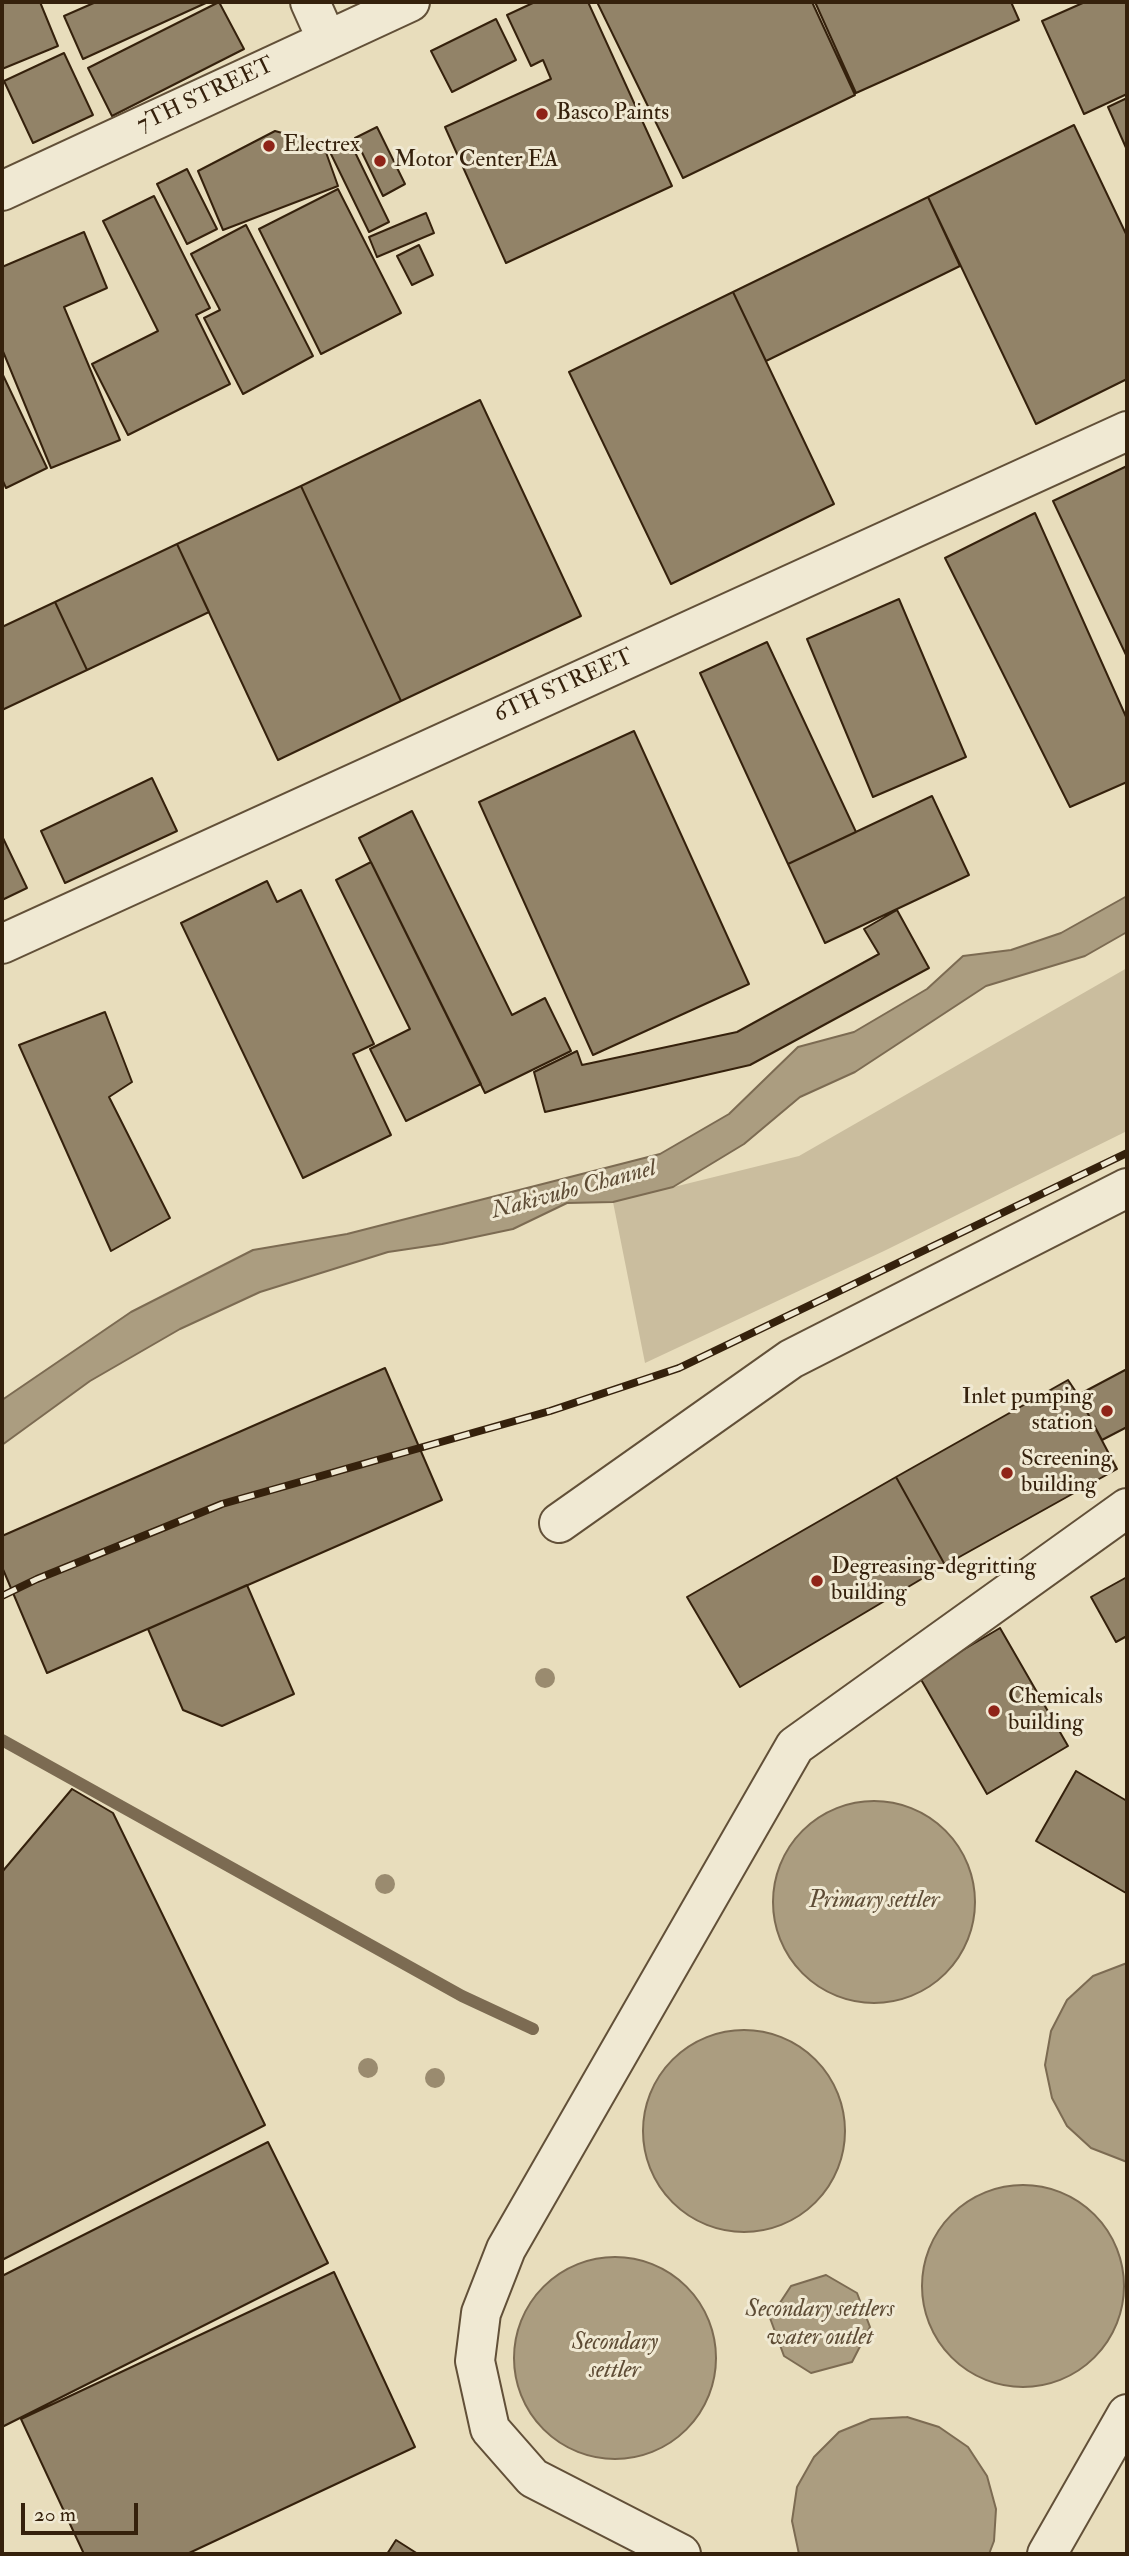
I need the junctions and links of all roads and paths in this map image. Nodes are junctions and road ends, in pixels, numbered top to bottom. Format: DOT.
graph roads {
  1 [pos="310,2"];
  2 [pos="410,2"];
  3 [pos="327,40"];
  4 [pos="2,191"];
  5 [pos="1127,431"];
  6 [pos="2,944"];
  7 [pos="1127,1188"];
  8 [pos="1127,1508"];
  9 [pos="559,1523"];
  10 [pos="1127,2414"];
  11 [pos="681,2554"];
  12 [pos="1047,2554"];
  1 -- 3 [label="street"];
  2 -- 3 [label="street, 7TH STREET"];
  3 -- 4 [label="street, 7TH STREET"];
  5 -- 6 [label="street, 6TH STREET"];
  7 -- 9 [label="street"];
  8 -- 11 [label="street"];
  10 -- 12 [label="street"];
}
